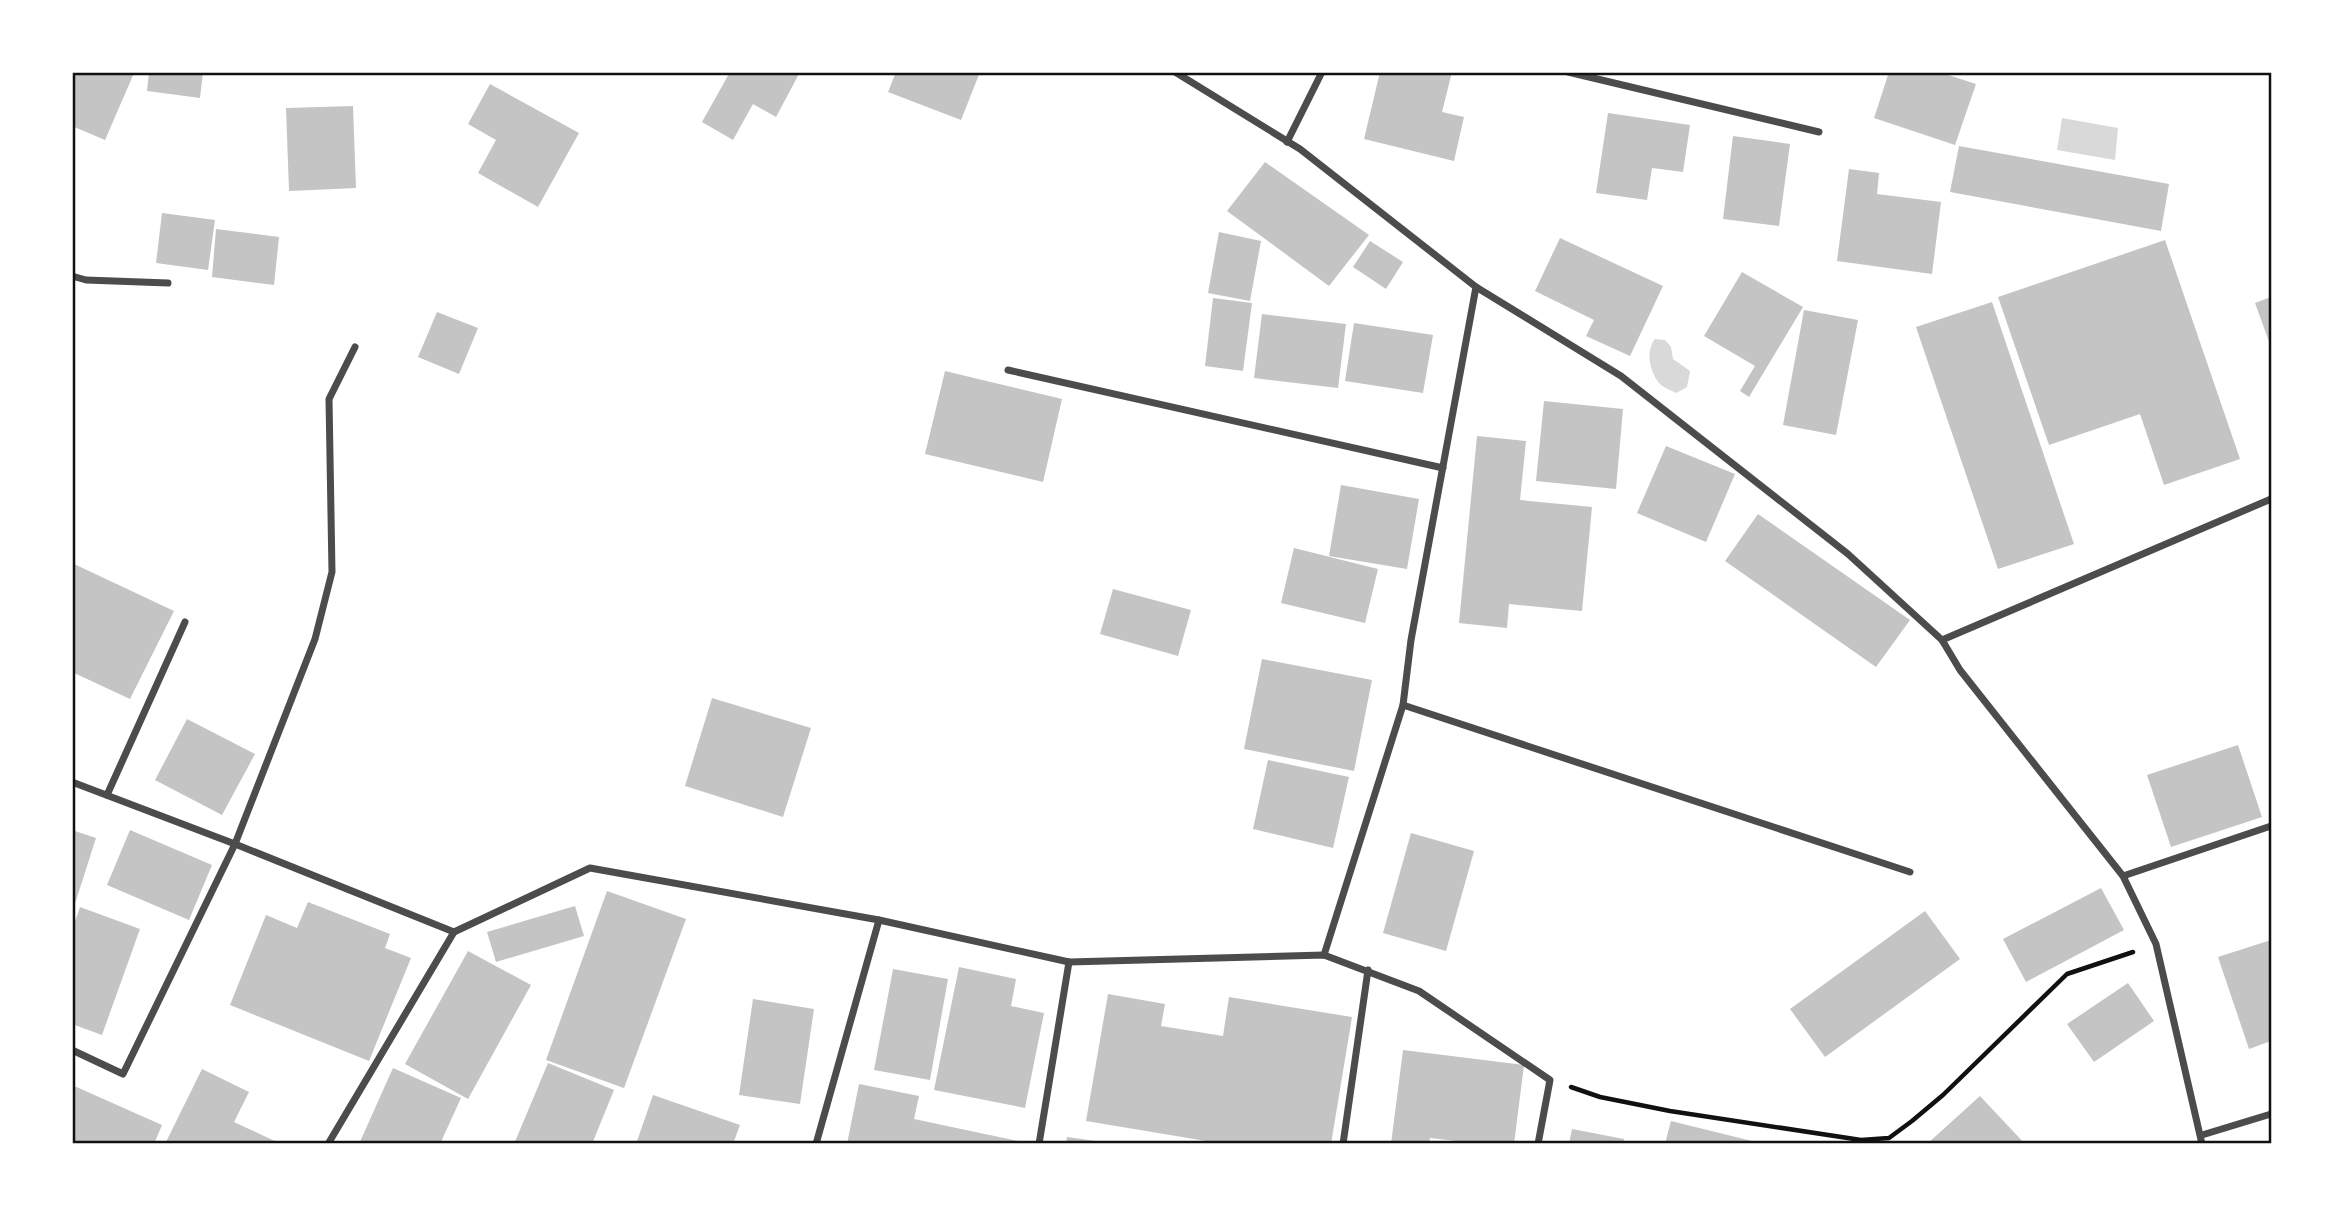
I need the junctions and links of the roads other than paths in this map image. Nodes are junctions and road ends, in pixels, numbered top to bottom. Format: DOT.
graph roads {
  1 [pos="1175,72"];
  2 [pos="1322,72"];
  3 [pos="1569,72"];
  4 [pos="1819,132"];
  5 [pos="1287,142"];
  6 [pos="72,276"];
  7 [pos="167,283"];
  8 [pos="1476,287"];
  9 [pos="355,347"];
  10 [pos="1008,370"];
  11 [pos="1443,468"];
  12 [pos="2271,499"];
  13 [pos="185,622"];
  14 [pos="1942,640"];
  15 [pos="1403,705"];
  16 [pos="72,782"];
  17 [pos="107,795"];
  18 [pos="2271,826"];
  19 [pos="235,844"];
  20 [pos="1910,872"];
  21 [pos="2123,876"];
  22 [pos="879,920"];
  23 [pos="454,932"];
  24 [pos="1324,955"];
  25 [pos="1069,962"];
  26 [pos="1368,970"];
  27 [pos="72,1050"];
  28 [pos="2271,1114"];
  29 [pos="2202,1135"];
  30 [pos="328,1144"];
  31 [pos="816,1144"];
  32 [pos="1039,1144"];
  33 [pos="1343,1144"];
  34 [pos="1538,1144"];
  35 [pos="2202,1144"];
  1 -- 5 [label="street"];
  2 -- 5 [label="street"];
  3 -- 4 [label="street"];
  5 -- 8 [label="street"];
  6 -- 7 [label="street"];
  8 -- 11 [label="street"];
  8 -- 14 [label="street"];
  9 -- 19 [label="street"];
  10 -- 11 [label="street"];
  11 -- 15 [label="street"];
  12 -- 14 [label="street"];
  13 -- 17 [label="street"];
  14 -- 21 [label="street"];
  15 -- 20 [label="street"];
  15 -- 24 [label="street"];
  16 -- 17 [label="street"];
  17 -- 19 [label="street"];
  18 -- 21 [label="street"];
  19 -- 23 [label="street"];
  19 -- 27 [label="street"];
  21 -- 29 [label="street"];
  22 -- 23 [label="street"];
  22 -- 25 [label="street"];
  22 -- 31 [label="street"];
  23 -- 30 [label="street"];
  24 -- 25 [label="street"];
  24 -- 26 [label="street"];
  25 -- 32 [label="street"];
  26 -- 33 [label="street"];
  26 -- 34 [label="street"];
  28 -- 29 [label="street"];
  29 -- 35 [label="street"];
}
